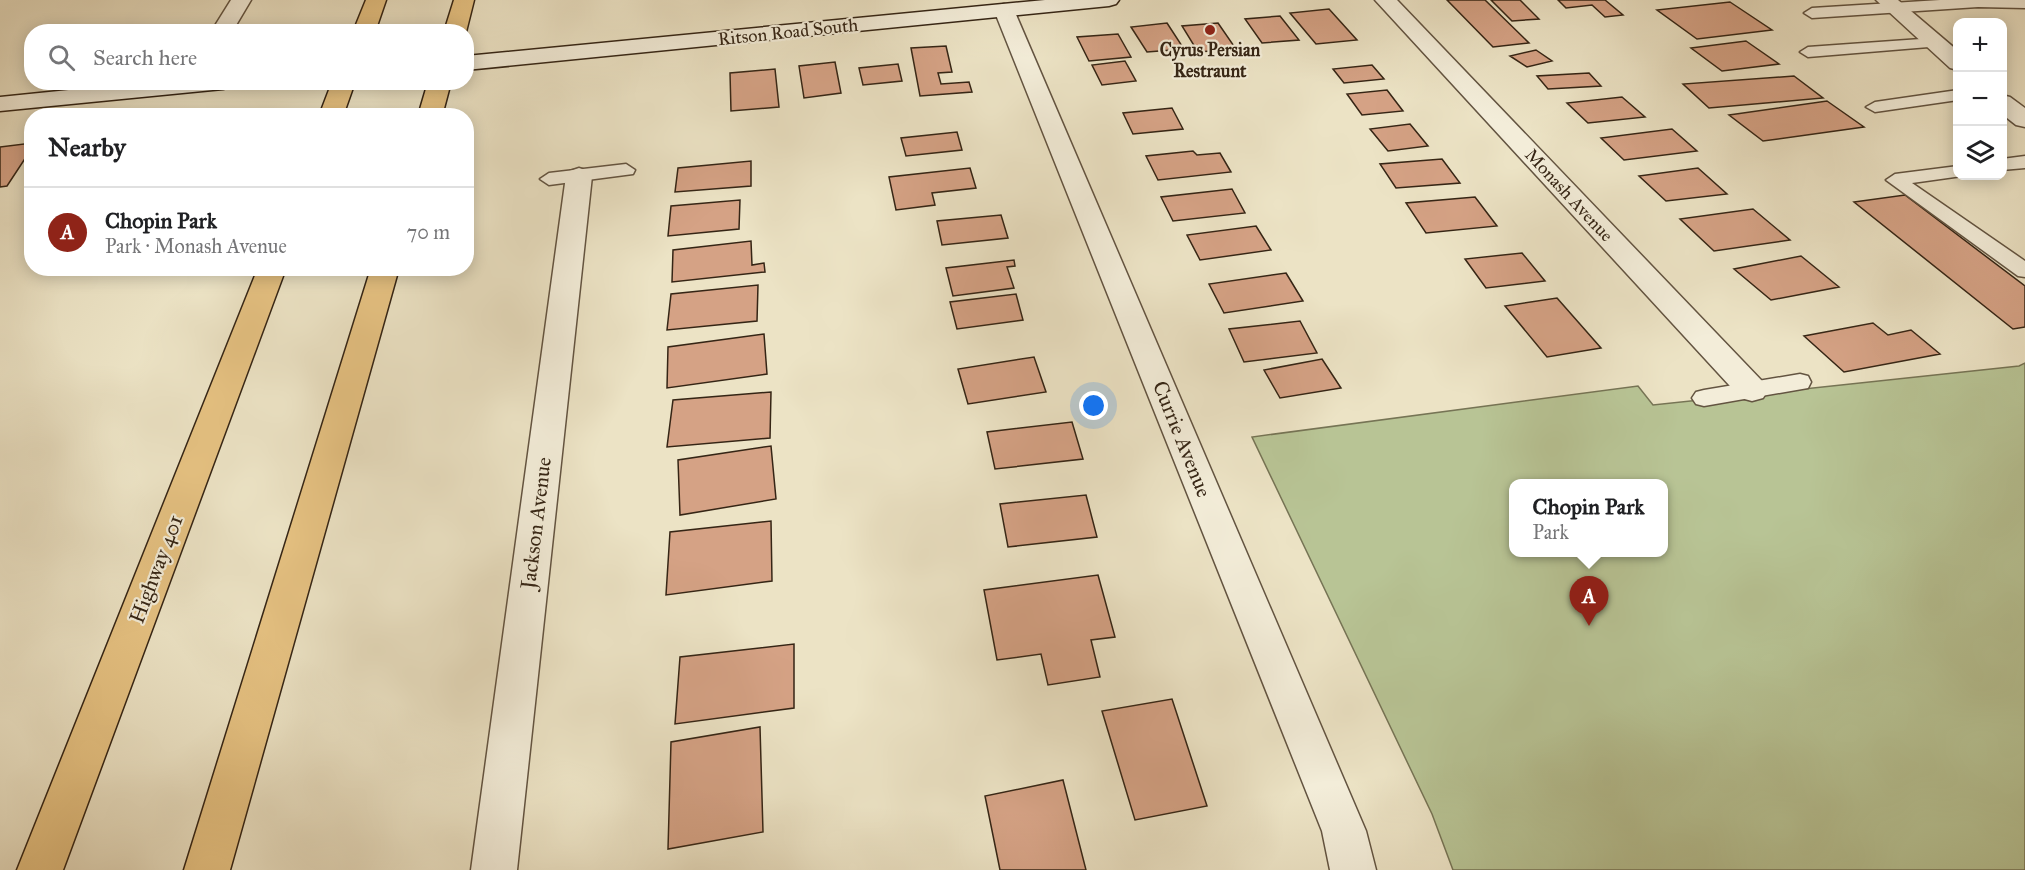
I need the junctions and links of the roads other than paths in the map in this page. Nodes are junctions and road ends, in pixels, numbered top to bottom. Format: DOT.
graph roads {
  1 [pos="242,0"];
  2 [pos="376,0"];
  3 [pos="473,0"];
  4 [pos="1110,0"];
  5 [pos="1385,0"];
  6 [pos="1060,2"];
  7 [pos="2023,4"];
  8 [pos="1891,5"];
  9 [pos="1004,10"];
  10 [pos="1812,13"];
  11 [pos="459,16"];
  12 [pos="226,24"];
  13 [pos="367,24"];
  14 [pos="1935,43"];
  15 [pos="1809,52"];
  16 [pos="1953,59"];
  17 [pos="474,62"];
  18 [pos="142,90"];
  19 [pos="341,90"];
  20 [pos="1953,96"];
  21 [pos="0,104"];
  22 [pos="2007,106"];
  23 [pos="1875,107"];
  24 [pos="334,108"];
  25 [pos="2025,120"];
  26 [pos="2025,162"];
  27 [pos="2007,164"];
  28 [pos="626,170"];
  29 [pos="1953,172"];
  30 [pos="564,177"];
  31 [pos="2025,271"];
  32 [pos="269,276"];
  33 [pos="383,276"];
  34 [pos="1800,382"];
  35 [pos="1752,390"];
  36 [pos="1704,398"];
  37 [pos="40,870"];
  38 [pos="207,870"];
  39 [pos="494,870"];
  40 [pos="1353,870"];
  1 -- 12 [label="street"];
  2 -- 13 [label="highway"];
  3 -- 11 [label="highway"];
  4 -- 6 [label="street, Ritson Road South"];
  5 -- 35 [label="street, Monash Avenue"];
  6 -- 9 [label="street, Ritson Road South"];
  7 -- 8 [label="lane"];
  8 -- 10 [label="lane"];
  8 -- 14 [label="street"];
  9 -- 17 [label="street, Ritson Road South"];
  9 -- 40 [label="street, Currie Avenue"];
  14 -- 15 [label="lane"];
  14 -- 16 [label="street"];
  18 -- 21 [label="street"];
  19 -- 24 [label="highway"];
  20 -- 23 [label="lane"];
  22 -- 25 [label="street"];
  26 -- 27 [label="lane"];
  28 -- 30 [label="lane"];
  29 -- 31 [label="lane"];
  30 -- 39 [label="street, Jackson Avenue"];
  32 -- 37 [label="highway, Highway 401"];
  33 -- 38 [label="highway"];
  34 -- 35 [label="lane"];
  35 -- 36 [label="lane"];
}
